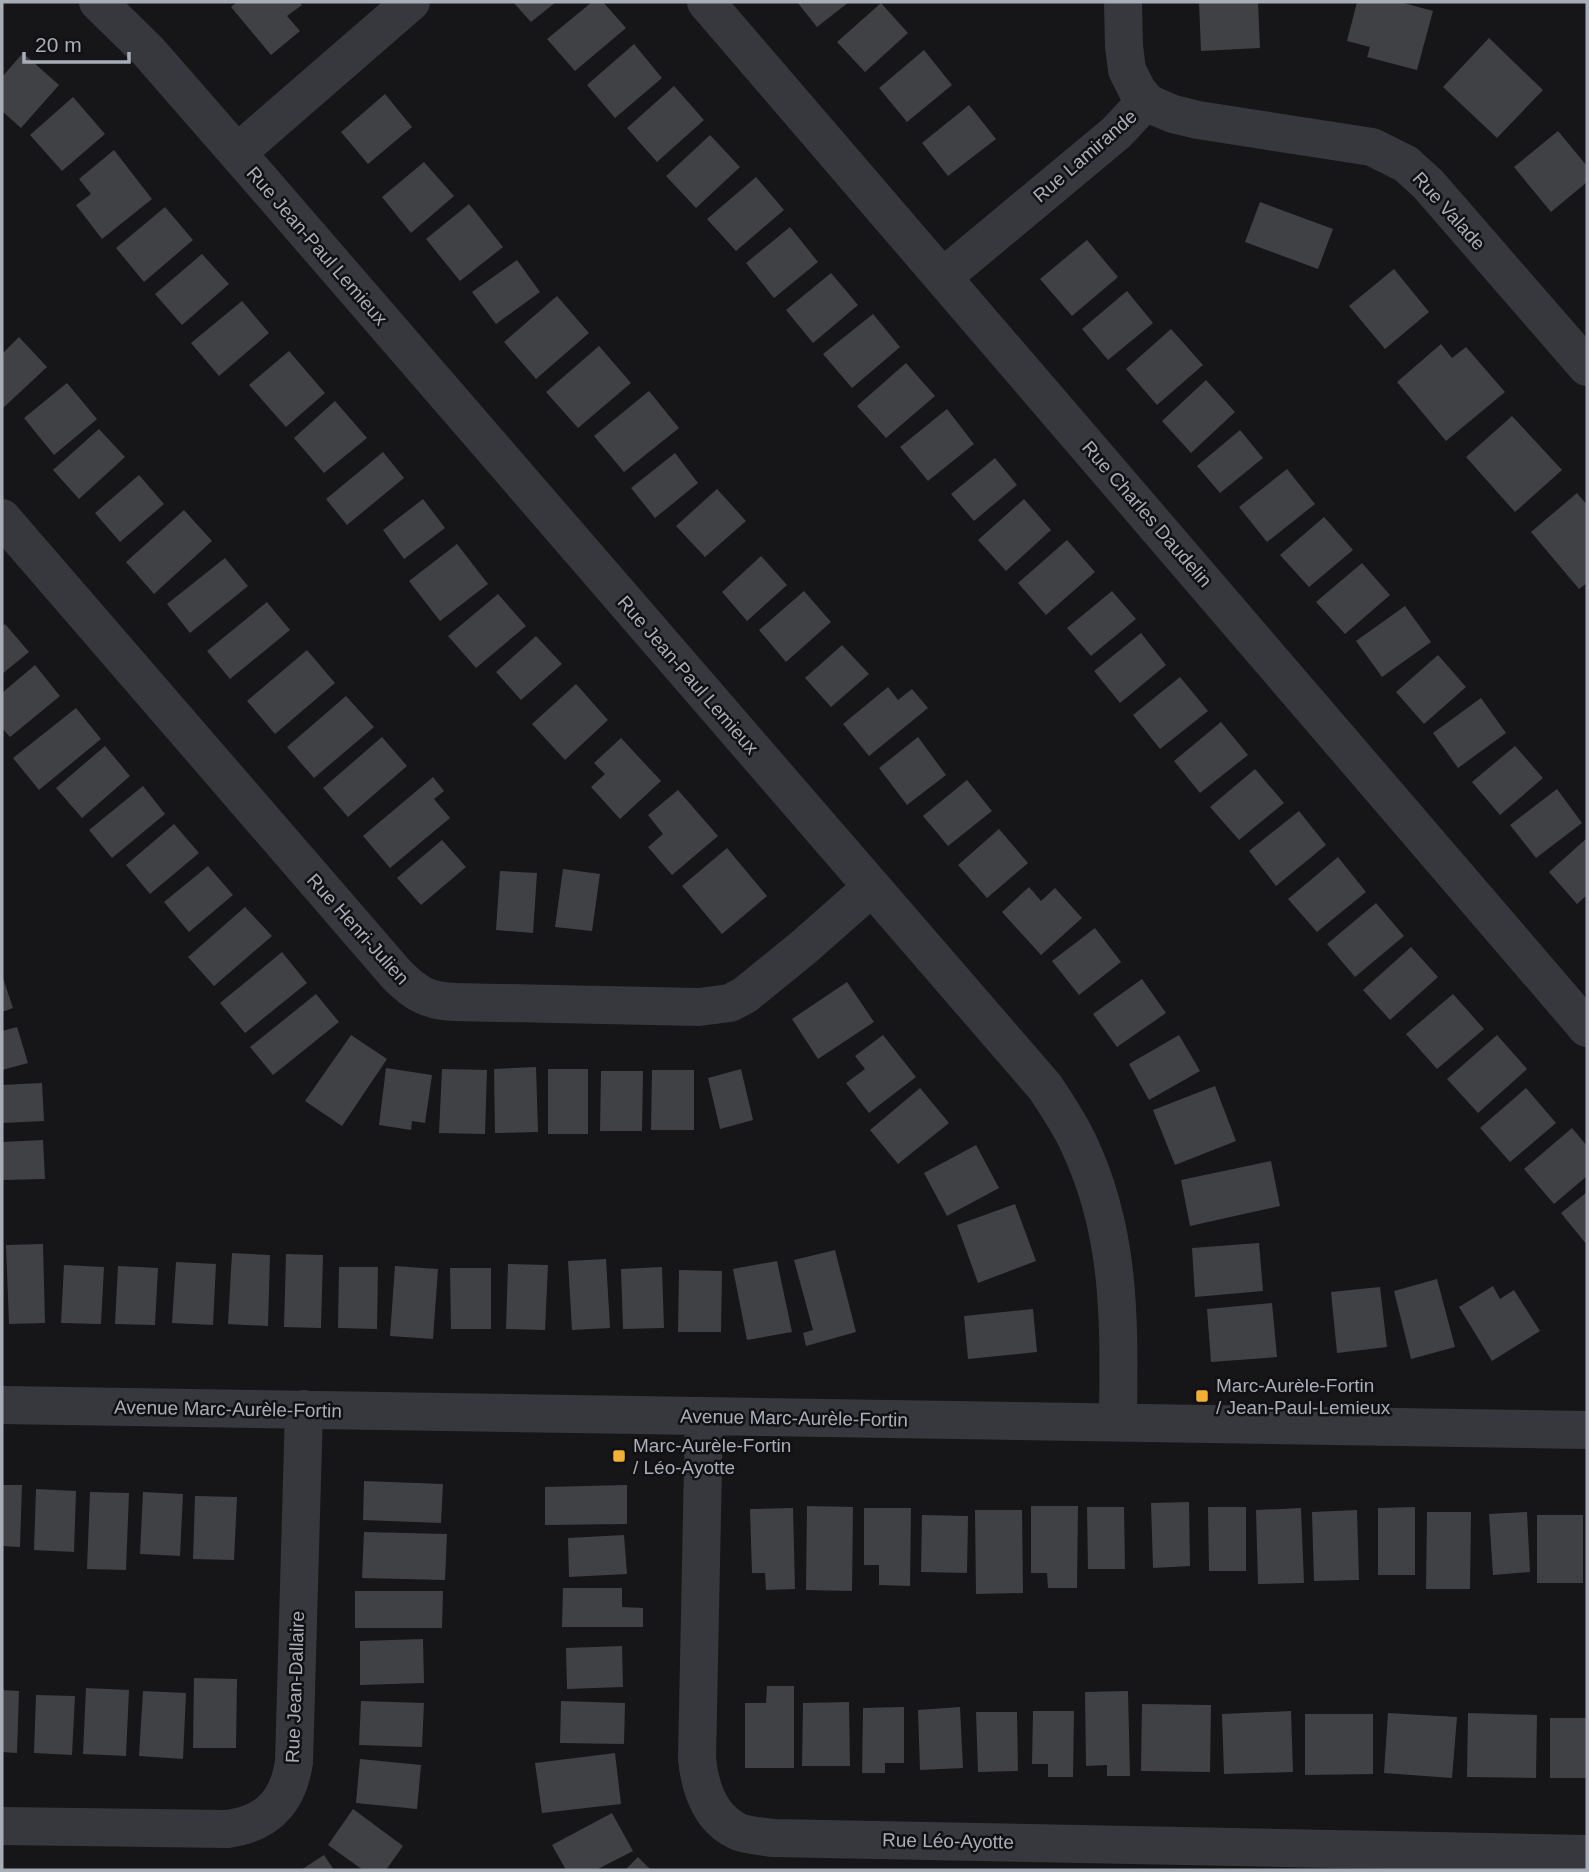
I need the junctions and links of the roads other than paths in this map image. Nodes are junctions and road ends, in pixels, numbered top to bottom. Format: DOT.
graph roads {
  1 [pos="98,2"];
  2 [pos="411,2"];
  3 [pos="706,2"];
  4 [pos="1123,2"];
  5 [pos="1146,101"];
  6 [pos="237,153"];
  7 [pos="943,277"];
  8 [pos="1587,366"];
  9 [pos="2,518"];
  10 [pos="872,887"];
  11 [pos="1587,1028"];
  12 [pos="2,1405"];
  13 [pos="304,1409"];
  14 [pos="704,1417"];
  15 [pos="1118,1422"];
  16 [pos="1587,1430"];
  17 [pos="2,1826"];
  18 [pos="1587,1854"];
  1 -- 6 [label="street, Rue Jean-Paul Lemieux"];
  2 -- 6 [label="street"];
  3 -- 7 [label="street, Rue Charles Daudelin"];
  4 -- 5 [label="street, Rue Lamirande"];
  5 -- 7 [label="street, Rue Lamirande"];
  5 -- 8 [label="street, Rue Valade"];
  6 -- 10 [label="street, Rue Jean-Paul Lemieux"];
  7 -- 11 [label="street, Rue Charles Daudelin"];
  9 -- 10 [label="street, Rue Henri-Julien"];
  10 -- 15 [label="street, Rue Jean-Paul Lemieux"];
  12 -- 13 [label="street, Avenue Marc-Aurèle-Fortin"];
  13 -- 14 [label="street, Avenue Marc-Aurèle-Fortin"];
  13 -- 17 [label="street, Rue Jean-Dallaire"];
  14 -- 15 [label="street, Avenue Marc-Aurèle-Fortin"];
  14 -- 18 [label="street, Rue Léo-Ayotte"];
  15 -- 16 [label="street, Avenue Marc-Aurèle-Fortin"];
}
